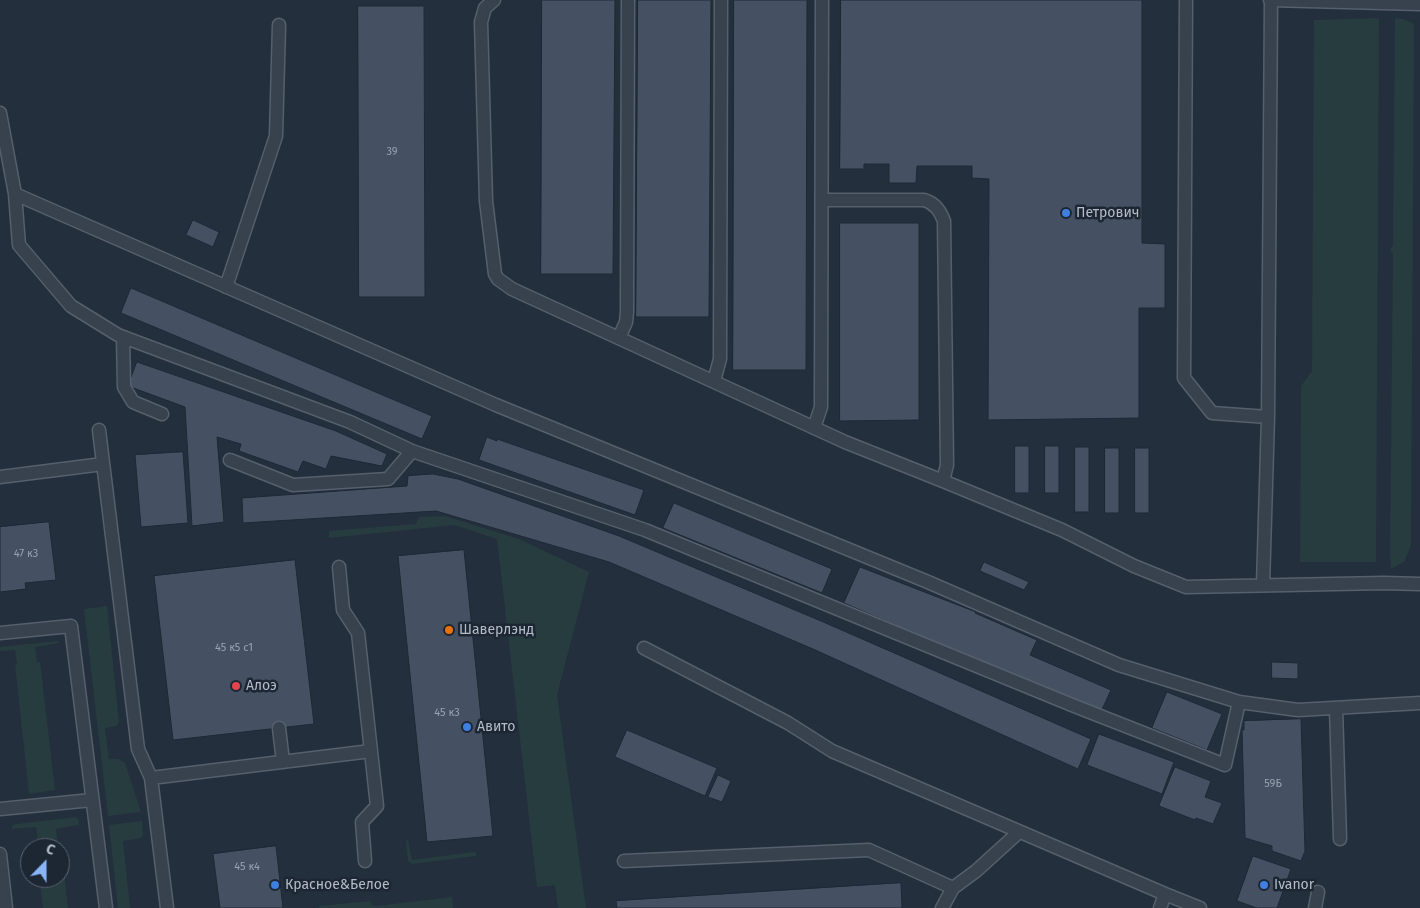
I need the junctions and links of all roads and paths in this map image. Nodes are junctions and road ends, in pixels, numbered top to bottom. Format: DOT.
graph roads {
  1 [pos="494,0"];
  2 [pos="628,0"];
  3 [pos="721,0"];
  4 [pos="822,0"];
  5 [pos="1186,0"];
  6 [pos="1271,0"];
  7 [pos="1420,4"];
  8 [pos="279,26"];
  9 [pos="0,113"];
  10 [pos="15,194"];
  11 [pos="822,200"];
  12 [pos="226,287"];
  13 [pos="123,337"];
  14 [pos="619,338"];
  15 [pos="714,381"];
  16 [pos="162,414"];
  17 [pos="1268,417"];
  18 [pos="814,428"];
  19 [pos="99,430"];
  20 [pos="412,451"];
  21 [pos="230,460"];
  22 [pos="103,464"];
  23 [pos="0,477"];
  24 [pos="943,481"];
  25 [pos="339,567"];
  26 [pos="1420,584"];
  27 [pos="1264,586"];
  28 [pos="0,633"];
  29 [pos="644,648"];
  30 [pos="1239,702"];
  31 [pos="1420,703"];
  32 [pos="1336,708"];
  33 [pos="279,728"];
  34 [pos="371,751"];
  35 [pos="283,762"];
  36 [pos="151,778"];
  37 [pos="92,800"];
  38 [pos="0,809"];
  39 [pos="1019,832"];
  40 [pos="1340,838"];
  41 [pos="0,854"];
  42 [pos="365,861"];
  43 [pos="624,861"];
  44 [pos="953,888"];
  45 [pos="1318,892"];
  46 [pos="1164,894"];
  47 [pos="6,908"];
  48 [pos="106,908"];
  49 [pos="167,908"];
  50 [pos="942,908"];
  51 [pos="1160,908"];
  52 [pos="1200,908"];
  53 [pos="1315,908"];
  1 -- 14 [label="lane"];
  2 -- 14 [label="lane"];
  3 -- 15 [label="lane"];
  4 -- 11 [label="lane"];
  5 -- 17 [label="lane"];
  6 -- 7 [label="lane"];
  6 -- 17 [label="lane"];
  8 -- 12 [label="lane"];
  9 -- 10 [label="lane"];
  10 -- 12 [label="lane"];
  10 -- 13 [label="lane"];
  11 -- 18 [label="lane"];
  11 -- 24 [label="lane"];
  12 -- 30 [label="lane"];
  13 -- 16 [label="lane"];
  13 -- 20 [label="lane"];
  14 -- 15 [label="lane"];
  15 -- 18 [label="lane"];
  17 -- 27 [label="lane"];
  18 -- 24 [label="lane"];
  19 -- 22 [label="lane"];
  20 -- 21 [label="lane"];
  20 -- 30 [label="lane"];
  22 -- 23 [label="lane"];
  22 -- 36 [label="lane"];
  24 -- 27 [label="lane"];
  25 -- 34 [label="lane"];
  26 -- 27 [label="lane"];
  28 -- 37 [label="lane"];
  29 -- 39 [label="lane"];
  30 -- 32 [label="lane"];
  31 -- 32 [label="lane"];
  32 -- 40 [label="lane"];
  33 -- 35 [label="lane"];
  34 -- 35 [label="lane"];
  34 -- 42 [label="lane"];
  35 -- 36 [label="lane"];
  36 -- 49 [label="lane"];
  37 -- 38 [label="lane"];
  37 -- 48 [label="lane"];
  39 -- 44 [label="lane"];
  39 -- 46 [label="lane"];
  41 -- 47 [label="lane"];
  43 -- 44 [label="lane"];
  44 -- 50 [label="lane"];
  45 -- 53 [label="lane"];
  46 -- 51 [label="lane"];
  46 -- 52 [label="lane"];
}
